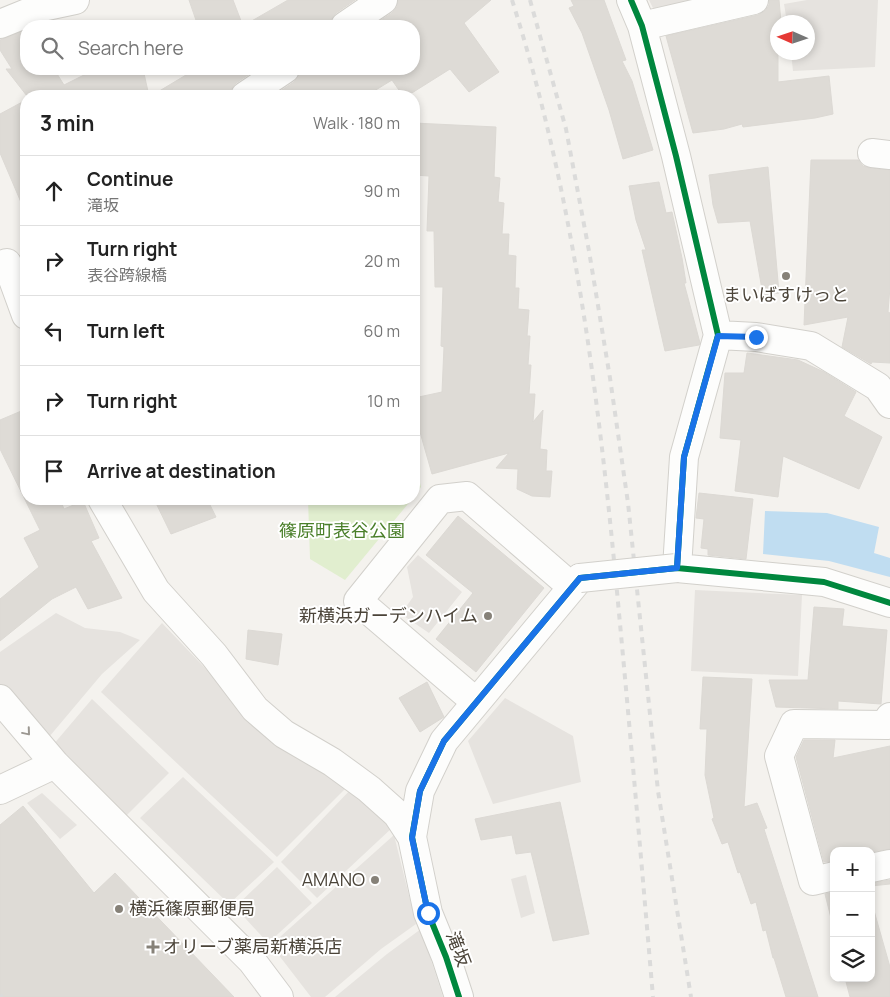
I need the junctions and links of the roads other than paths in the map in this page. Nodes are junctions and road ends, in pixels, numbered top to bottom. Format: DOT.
graph roads {
  1 [pos="74,0"];
  2 [pos="383,0"];
  3 [pos="631,0"];
  4 [pos="754,0"];
  5 [pos="42,4"];
  6 [pos="354,20"];
  7 [pos="0,24"];
  8 [pos="642,26"];
  9 [pos="276,75"];
  10 [pos="255,90"];
  11 [pos="0,265"];
  12 [pos="20,298"];
  13 [pos="718,336"];
  14 [pos="890,404"];
  15 [pos="106,505"];
  16 [pos="677,568"];
  17 [pos="576,582"];
  18 [pos="890,604"];
  19 [pos="0,700"];
  20 [pos="476,702"];
  21 [pos="890,717"];
  22 [pos="55,764"];
  23 [pos="0,790"];
  24 [pos="412,838"];
  25 [pos="830,877"];
  26 [pos="278,997"];
  27 [pos="459,997"];
  1 -- 5 [label="street"];
  2 -- 6 [label="street"];
  3 -- 8 [label="street"];
  4 -- 8 [label="street"];
  5 -- 7 [label="street"];
  8 -- 13 [label="street"];
  9 -- 10 [label="street"];
  11 -- 12 [label="street"];
  13 -- 14 [label="street"];
  13 -- 16 [label="street"];
  15 -- 24 [label="street"];
  16 -- 17 [label="street, bridge"];
  16 -- 18 [label="street"];
  17 -- 20 [label="street, 滝坂"];
  17 -- 20 [label="street"];
  19 -- 22 [label="street, one-way"];
  20 -- 24 [label="street, 滝坂"];
  21 -- 25 [label="street"];
  22 -- 23 [label="street"];
  22 -- 26 [label="street"];
  24 -- 27 [label="street, 滝坂"];
}
